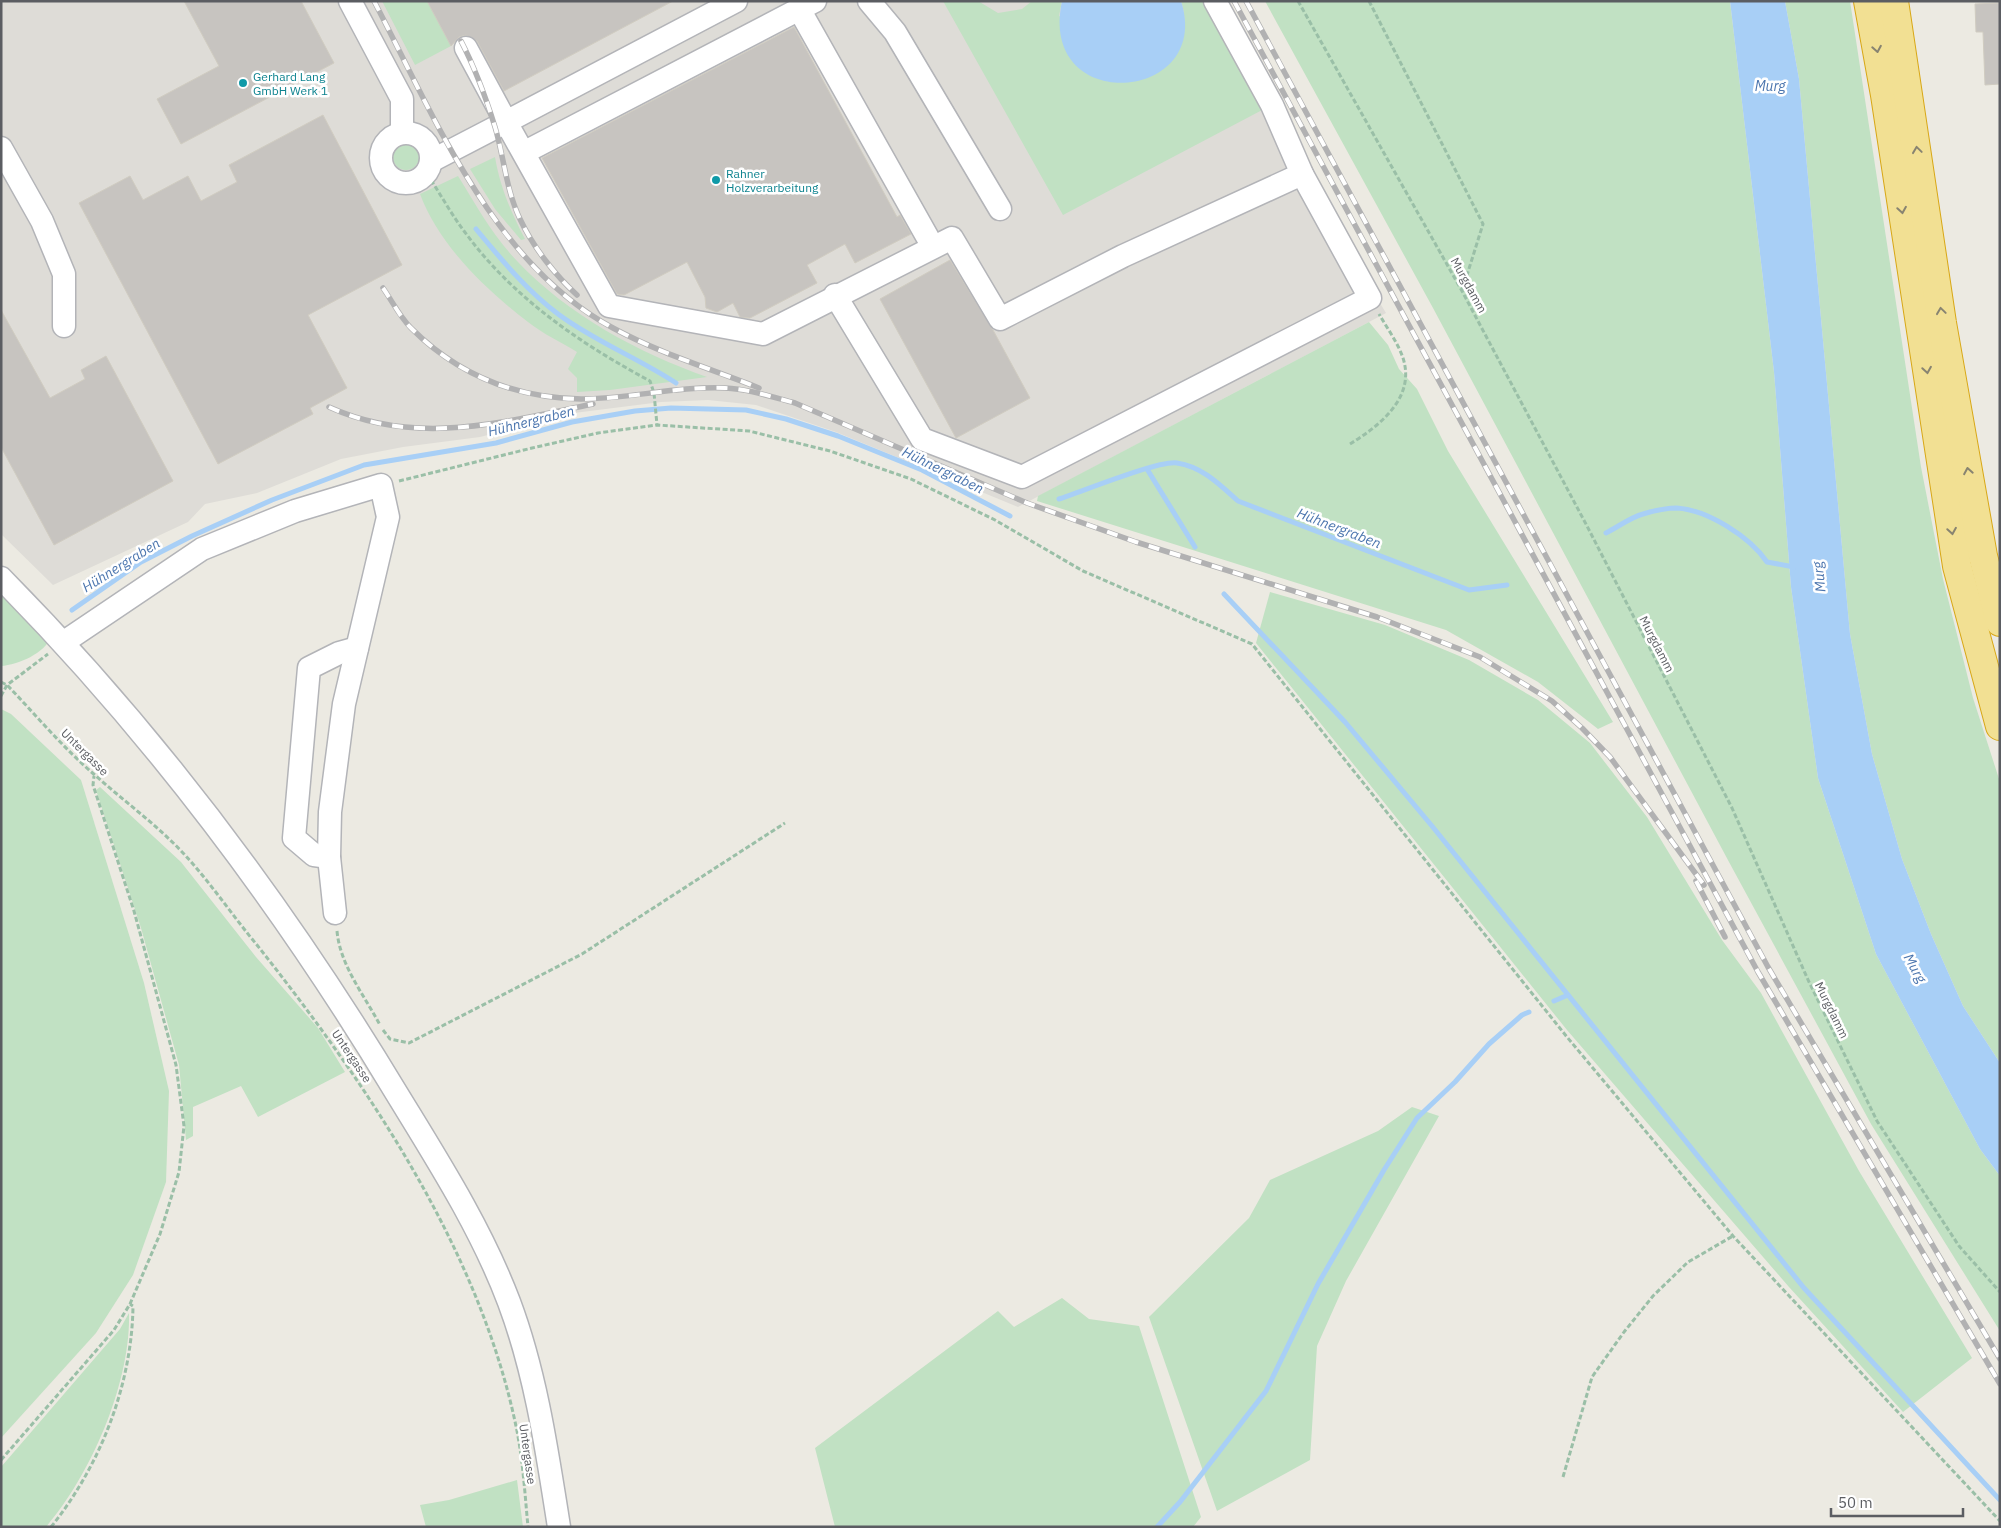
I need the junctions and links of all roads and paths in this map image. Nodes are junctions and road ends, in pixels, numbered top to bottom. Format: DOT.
graph roads {
  1 [pos="350,1"];
  2 [pos="736,1"];
  3 [pos="868,1"];
  4 [pos="1215,1"];
  5 [pos="1298,1"];
  6 [pos="1369,1"];
  7 [pos="1868,1"];
  8 [pos="1894,1"];
  9 [pos="807,5"];
  10 [pos="466,48"];
  11 [pos="506,122"];
  12 [pos="402,133"];
  13 [pos="1,148"];
  14 [pos="525,152"];
  15 [pos="429,167"];
  16 [pos="1302,174"];
  17 [pos="1000,209"];
  18 [pos="933,247"];
  19 [pos="1462,291"];
  20 [pos="835,295"];
  21 [pos="1370,298"];
  22 [pos="64,326"];
  23 [pos="657,425"];
  24 [pos="1350,444"];
  25 [pos="381,485"];
  26 [pos="1,578"];
  27 [pos="2000,622"];
  28 [pos="64,642"];
  29 [pos="357,648"];
  30 [pos="1,682"];
  31 [pos="7,685"];
  32 [pos="1,696"];
  33 [pos="2000,726"];
  34 [pos="94,775"];
  35 [pos="785,823"];
  36 [pos="329,857"];
  37 [pos="335,913"];
  38 [pos="1733,1236"];
  39 [pos="2000,1292"];
  40 [pos="130,1304"];
  41 [pos="1,1460"];
  42 [pos="1563,1477"];
  43 [pos="2000,1521"];
  44 [pos="51,1527"];
  45 [pos="528,1527"];
  46 [pos="559,1527"];
  1 -- 12 [label="street"];
  2 -- 11 [label="street"];
  3 -- 17 [label="street"];
  4 -- 16 [label="street"];
  5 -- 19 [label="path, Murgdamm"];
  6 -- 19 [label="path"];
  7 -- 33 [label="highway, one-way"];
  27 -- 8 [label="highway, one-way"];
  9 -- 14 [label="street"];
  9 -- 18 [label="street"];
  10 -- 11 [label="street"];
  11 -- 14 [label="street"];
  11 -- 15 [label="street"];
  12 -- 15 [label="street"];
  12 -- 15 [label="street"];
  13 -- 22 [label="street"];
  14 -- 20 [label="street"];
  15 -- 23 [label="path"];
  16 -- 18 [label="street"];
  16 -- 21 [label="street"];
  18 -- 20 [label="street"];
  19 -- 39 [label="path, Murgdamm"];
  20 -- 21 [label="street"];
  21 -- 24 [label="path"];
  23 -- 25 [label="path"];
  23 -- 38 [label="path"];
  25 -- 28 [label="street"];
  25 -- 29 [label="street"];
  26 -- 28 [label="street"];
  28 -- 31 [label="path"];
  28 -- 46 [label="street"];
  29 -- 36 [label="street"];
  29 -- 36 [label="street"];
  30 -- 31 [label="path, Untergasse"];
  31 -- 32 [label="path"];
  31 -- 34 [label="path, Untergasse"];
  34 -- 40 [label="path"];
  34 -- 45 [label="path, Untergasse"];
  35 -- 37 [label="path"];
  36 -- 37 [label="street"];
  38 -- 42 [label="path"];
  38 -- 43 [label="path"];
  40 -- 41 [label="path"];
  40 -- 44 [label="path"];
}
